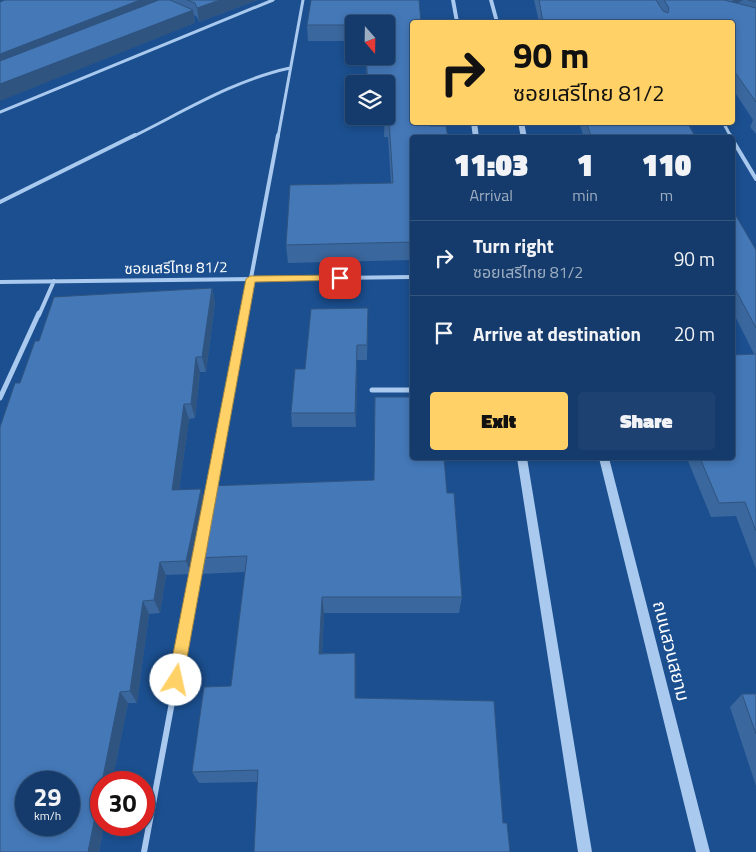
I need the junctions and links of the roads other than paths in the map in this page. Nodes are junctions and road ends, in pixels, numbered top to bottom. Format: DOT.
graph roads {
  1 [pos="273,0"];
  2 [pos="303,0"];
  3 [pos="453,0"];
  4 [pos="491,0"];
  5 [pos="457,20"];
  6 [pos="496,20"];
  7 [pos="290,68"];
  8 [pos="0,112"];
  9 [pos="735,143"];
  10 [pos="756,179"];
  11 [pos="0,202"];
  12 [pos="410,277"];
  13 [pos="250,279"];
  14 [pos="54,281"];
  15 [pos="0,282"];
  16 [pos="372,390"];
  17 [pos="410,390"];
  18 [pos="0,398"];
  19 [pos="522,460"];
  20 [pos="605,460"];
  21 [pos="209,502"];
  22 [pos="200,551"];
  23 [pos="144,852"];
  24 [pos="585,852"];
  25 [pos="703,852"];
  1 -- 8 [label="street"];
  2 -- 7 [label="street"];
  3 -- 5 [label="street"];
  4 -- 6 [label="street"];
  7 -- 11 [label="street"];
  7 -- 13 [label="street"];
  9 -- 10 [label="street"];
  12 -- 13 [label="street, ซอยเสรีไทย 81/2"];
  13 -- 14 [label="street, ซอยเสรีไทย 81/2"];
  13 -- 21 [label="street"];
  14 -- 15 [label="street, ซอยเสรีไทย 81/2"];
  14 -- 18 [label="street"];
  16 -- 17 [label="street"];
  19 -- 24 [label="street"];
  20 -- 25 [label="street, ถนนสวนสยาม"];
  22 -- 23 [label="street"];
}
